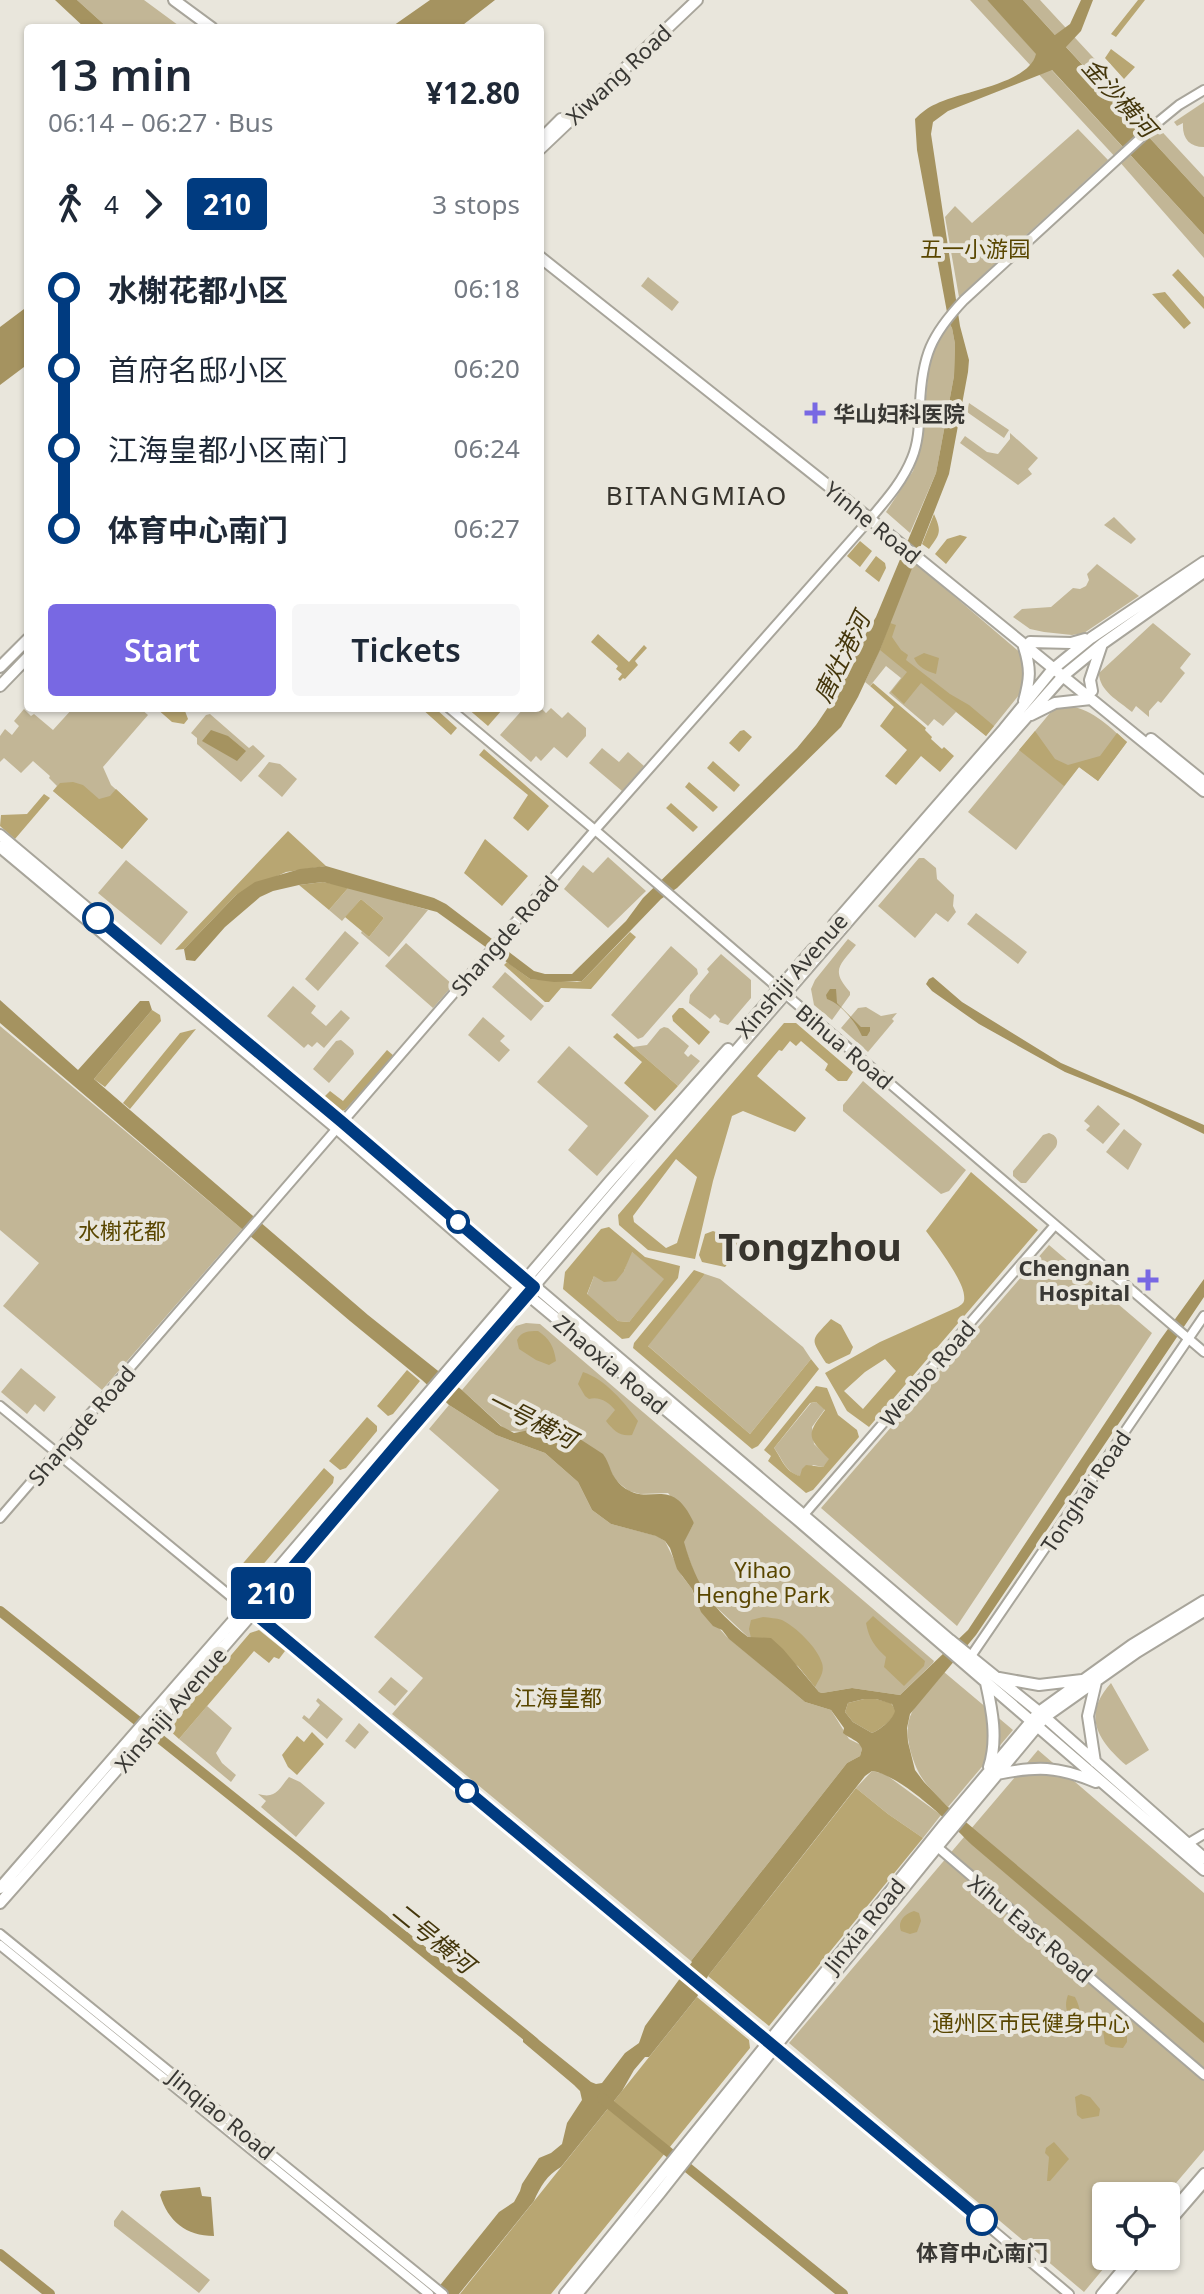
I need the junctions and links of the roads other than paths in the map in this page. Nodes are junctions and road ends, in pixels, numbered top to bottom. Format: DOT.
graph roads {
  1 [pos="165,0"];
  2 [pos="174,0"];
  3 [pos="688,0"];
  4 [pos="697,0"];
  5 [pos="195,24"];
  6 [pos="207,24"];
  7 [pos="1204,90"];
  8 [pos="544,136"];
  9 [pos="544,145"];
  10 [pos="544,257"];
  11 [pos="872,517"];
  12 [pos="1204,562"];
  13 [pos="1204,572"];
  14 [pos="1091,638"];
  15 [pos="24,643"];
  16 [pos="1027,644"];
  17 [pos="1102,644"];
  18 [pos="24,661"];
  19 [pos="0,667"];
  20 [pos="1060,670"];
  21 [pos="0,686"];
  22 [pos="1091,695"];
  23 [pos="454,712"];
  24 [pos="1024,712"];
  25 [pos="1204,782"];
  26 [pos="1204,791"];
  27 [pos="595,830"];
  28 [pos="0,835"];
  29 [pos="0,847"];
  30 [pos="781,991"];
  31 [pos="339,1125"];
  32 [pos="1055,1225"];
  33 [pos="527,1287"];
  34 [pos="1204,1316"];
  35 [pos="1189,1338"];
  36 [pos="1204,1352"];
  37 [pos="0,1406"];
  38 [pos="55,1452"];
  39 [pos="0,1518"];
  40 [pos="801,1518"];
  41 [pos="1204,1601"];
  42 [pos="249,1610"];
  43 [pos="1204,1611"];
  44 [pos="965,1658"];
  45 [pos="991,1680"];
  46 [pos="1090,1680"];
  47 [pos="1042,1715"];
  48 [pos="1034,1724"];
  49 [pos="1095,1762"];
  50 [pos="992,1774"];
  51 [pos="1107,1787"];
  52 [pos="1204,1834"];
  53 [pos="934,1844"];
  54 [pos="1184,1846"];
  55 [pos="1204,1858"];
  56 [pos="1204,1870"];
  57 [pos="0,1888"];
  58 [pos="0,1903"];
  59 [pos="0,1934"];
  60 [pos="0,1945"];
  61 [pos="772,2044"];
  62 [pos="1204,2075"];
  63 [pos="671,2171"];
  64 [pos="1204,2173"];
  65 [pos="1204,2183"];
  66 [pos="1180,2201"];
  67 [pos="1180,2211"];
  68 [pos="1121,2270"];
  69 [pos="1130,2270"];
  70 [pos="432,2290"];
  71 [pos="443,2294"];
  72 [pos="565,2294"];
  73 [pos="577,2294"];
  74 [pos="1069,2294"];
  75 [pos="1101,2294"];
  76 [pos="1110,2294"];
  1 -- 5 [label="main road"];
  2 -- 6 [label="main road"];
  3 -- 8 [label="main road, Xiwang Road"];
  4 -- 9 [label="main road, Xiwang Road"];
  7 -- 11 [label="street, Shangde Road"];
  10 -- 11 [label="main road, Yinhe Road"];
  11 -- 16 [label="main road, Yinhe Road"];
  11 -- 27 [label="street, Shangde Road"];
  12 -- 14 [label="main road, Xinshiji Avenue"];
  13 -- 17 [label="main road, Xinshiji Avenue"];
  14 -- 16 [label="main road"];
  14 -- 20 [label="main road, Xinshiji Avenue"];
  15 -- 19 [label="main road"];
  16 -- 20 [label="main road, Yinhe Road"];
  16 -- 24 [label="main road"];
  17 -- 20 [label="main road, Xinshiji Avenue"];
  17 -- 22 [label="main road"];
  18 -- 21 [label="main road"];
  20 -- 22 [label="main road, Yinhe Road"];
  20 -- 24 [label="main road, Xinshiji Avenue"];
  22 -- 24 [label="main road"];
  22 -- 25 [label="main road, Yinhe Road"];
  22 -- 26 [label="main road, Yinhe Road"];
  23 -- 27 [label="street, Bihua Road"];
  24 -- 30 [label="main road, Xinshiji Avenue"];
  27 -- 30 [label="street, Bihua Road"];
  27 -- 31 [label="street, Shangde Road"];
  28 -- 31 [label="main road, Zhaoxia Road"];
  29 -- 31 [label="main road, Zhaoxia Road"];
  30 -- 32 [label="street, Bihua Road"];
  30 -- 33 [label="main road, Xinshiji Avenue"];
  31 -- 33 [label="main road, Zhaoxia Road"];
  31 -- 38 [label="street, Shangde Road"];
  32 -- 35 [label="street, Bihua Road"];
  32 -- 40 [label="street, Wenbo Road"];
  33 -- 40 [label="main road, Zhaoxia Road"];
  33 -- 42 [label="main road, Xinshiji Avenue"];
  34 -- 35 [label="street, Tonghai Road"];
  35 -- 36 [label="street, Bihua Road"];
  35 -- 44 [label="street, Tonghai Road"];
  37 -- 38 [label="street"];
  38 -- 39 [label="street, Shangde Road"];
  38 -- 42 [label="street"];
  40 -- 44 [label="main road, Zhaoxia Road"];
  41 -- 46 [label="main road, Jinxia Road"];
  42 -- 57 [label="main road, Xinshiji Avenue"];
  42 -- 58 [label="main road, Xinshiji Avenue"];
  42 -- 61 [label="street"];
  43 -- 46 [label="main road, Jinxia Road"];
  44 -- 45 [label="main road, Zhaoxia Road"];
  45 -- 46 [label="main road"];
  45 -- 47 [label="main road, Zhaoxia Road"];
  45 -- 48 [label="main road, Zhaoxia Road"];
  45 -- 50 [label="main road"];
  46 -- 47 [label="main road, Jinxia Road"];
  46 -- 49 [label="main road"];
  47 -- 48 [label="main road, Jinxia Road"];
  47 -- 49 [label="main road, Zhaoxia Road"];
  48 -- 50 [label="main road, Jinxia Road"];
  48 -- 51 [label="main road, Zhaoxia Road"];
  49 -- 54 [label="main road, Zhaoxia Road"];
  50 -- 51 [label="main road"];
  50 -- 53 [label="main road, Jinxia Road"];
  51 -- 54 [label="main road, Zhaoxia Road"];
  52 -- 54 [label="street"];
  53 -- 61 [label="main road, Jinxia Road"];
  53 -- 62 [label="street, Xihu East Road"];
  54 -- 55 [label="main road"];
  54 -- 56 [label="main road"];
  59 -- 70 [label="street, Jinqiao Road"];
  60 -- 70 [label="street, Jinqiao Road"];
  61 -- 63 [label="main road, Jinxia Road"];
  61 -- 74 [label="street"];
  63 -- 72 [label="main road, Jinxia Road"];
  63 -- 73 [label="main road, Jinxia Road"];
  64 -- 66 [label="street"];
  65 -- 67 [label="street"];
  68 -- 75 [label="street"];
  69 -- 76 [label="street"];
  70 -- 71 [label="street, Jinqiao Road"];
}
